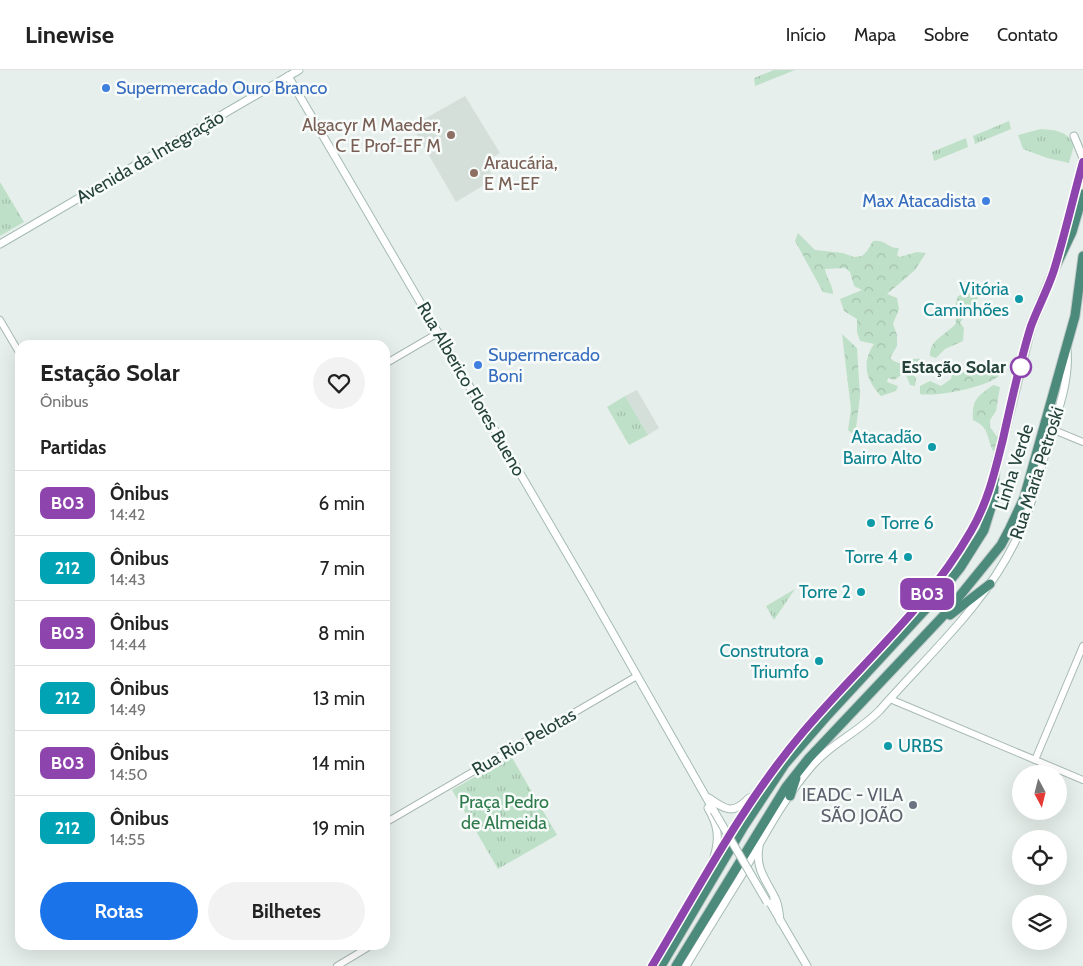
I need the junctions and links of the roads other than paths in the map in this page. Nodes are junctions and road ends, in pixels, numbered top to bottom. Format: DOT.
graph roads {
  1 [pos="299,70"];
  2 [pos="287,73"];
  3 [pos="1074,136"];
  4 [pos="1083,160"];
  5 [pos="1083,194"];
  6 [pos="0,244"];
  7 [pos="1083,256"];
  8 [pos="1054,270"];
  9 [pos="1083,283"];
  10 [pos="1075,316"];
  11 [pos="0,320"];
  12 [pos="438,333"];
  13 [pos="15,346"];
  14 [pos="390,361"];
  15 [pos="1048,428"];
  16 [pos="1083,442"];
  17 [pos="995,470"];
  18 [pos="990,584"];
  19 [pos="932,628"];
  20 [pos="1083,646"];
  21 [pos="637,676"];
  22 [pos="890,699"];
  23 [pos="656,709"];
  24 [pos="826,717"];
  25 [pos="804,730"];
  26 [pos="1035,760"];
  27 [pos="800,770"];
  28 [pos="693,776"];
  29 [pos="1083,780"];
  30 [pos="759,789"];
  31 [pos="790,796"];
  32 [pos="709,798"];
  33 [pos="715,811"];
  34 [pos="390,820"];
  35 [pos="763,837"];
  36 [pos="711,866"];
  37 [pos="689,905"];
  38 [pos="780,921"];
  39 [pos="677,940"];
  40 [pos="361,950"];
  41 [pos="337,966"];
  42 [pos="652,966"];
  43 [pos="661,966"];
  44 [pos="676,966"];
  45 [pos="686,966"];
  46 [pos="807,966"];
  1 -- 2 [label="main road, Avenida da Integração"];
  2 -- 6 [label="main road, Avenida da Integração"];
  2 -- 12 [label="main road, Rua Alberico Flores Bueno"];
  3 -- 4 [label="main road"];
  4 -- 8 [label="main road"];
  5 -- 8 [label="highway, Linha Verde"];
  7 -- 10 [label="highway, Linha Verde"];
  8 -- 17 [label="highway, Linha Verde"];
  9 -- 10 [label="main road"];
  10 -- 15 [label="highway, Linha Verde"];
  11 -- 13 [label="street"];
  12 -- 14 [label="street"];
  12 -- 21 [label="main road, Rua Alberico Flores Bueno"];
  15 -- 16 [label="street"];
  15 -- 18 [label="main road, Rua Maria Petroski"];
  15 -- 19 [label="highway, Linha Verde"];
  17 -- 24 [label="highway, Linha Verde"];
  17 -- 25 [label="main road"];
  18 -- 19 [label="highway"];
  18 -- 22 [label="main road, Rua Maria Petroski"];
  19 -- 27 [label="highway, Linha Verde"];
  20 -- 26 [label="street"];
  21 -- 23 [label="main road, Rua Alberico Flores Bueno"];
  21 -- 34 [label="street, Rua Rio Pelotas"];
  22 -- 26 [label="street"];
  22 -- 31 [label="main road, Rua Maria Petroski"];
  23 -- 28 [label="main road, Rua Alberico Flores Bueno"];
  23 -- 32 [label="main road, Rua Alberico Flores Bueno"];
  24 -- 25 [label="highway"];
  24 -- 39 [label="highway, Linha Verde"];
  25 -- 30 [label="main road"];
  26 -- 29 [label="street"];
  27 -- 31 [label="highway"];
  27 -- 44 [label="highway, Linha Verde"];
  28 -- 33 [label="main road, Rua Alberico Flores Bueno"];
  28 -- 36 [label="main road"];
  30 -- 32 [label="main road"];
  30 -- 36 [label="main road"];
  31 -- 35 [label="main road, Rua Maria Petroski"];
  32 -- 33 [label="main road, Rua Alberico Flores Bueno"];
  33 -- 38 [label="main road, Rua Alberico Flores Bueno, bridge"];
  35 -- 38 [label="main road"];
  35 -- 45 [label="main road, Rua Maria Petroski"];
  36 -- 37 [label="main road"];
  37 -- 39 [label="highway"];
  37 -- 42 [label="main road"];
  38 -- 46 [label="main road"];
  39 -- 43 [label="highway, Linha Verde"];
  40 -- 41 [label="street"];
}
